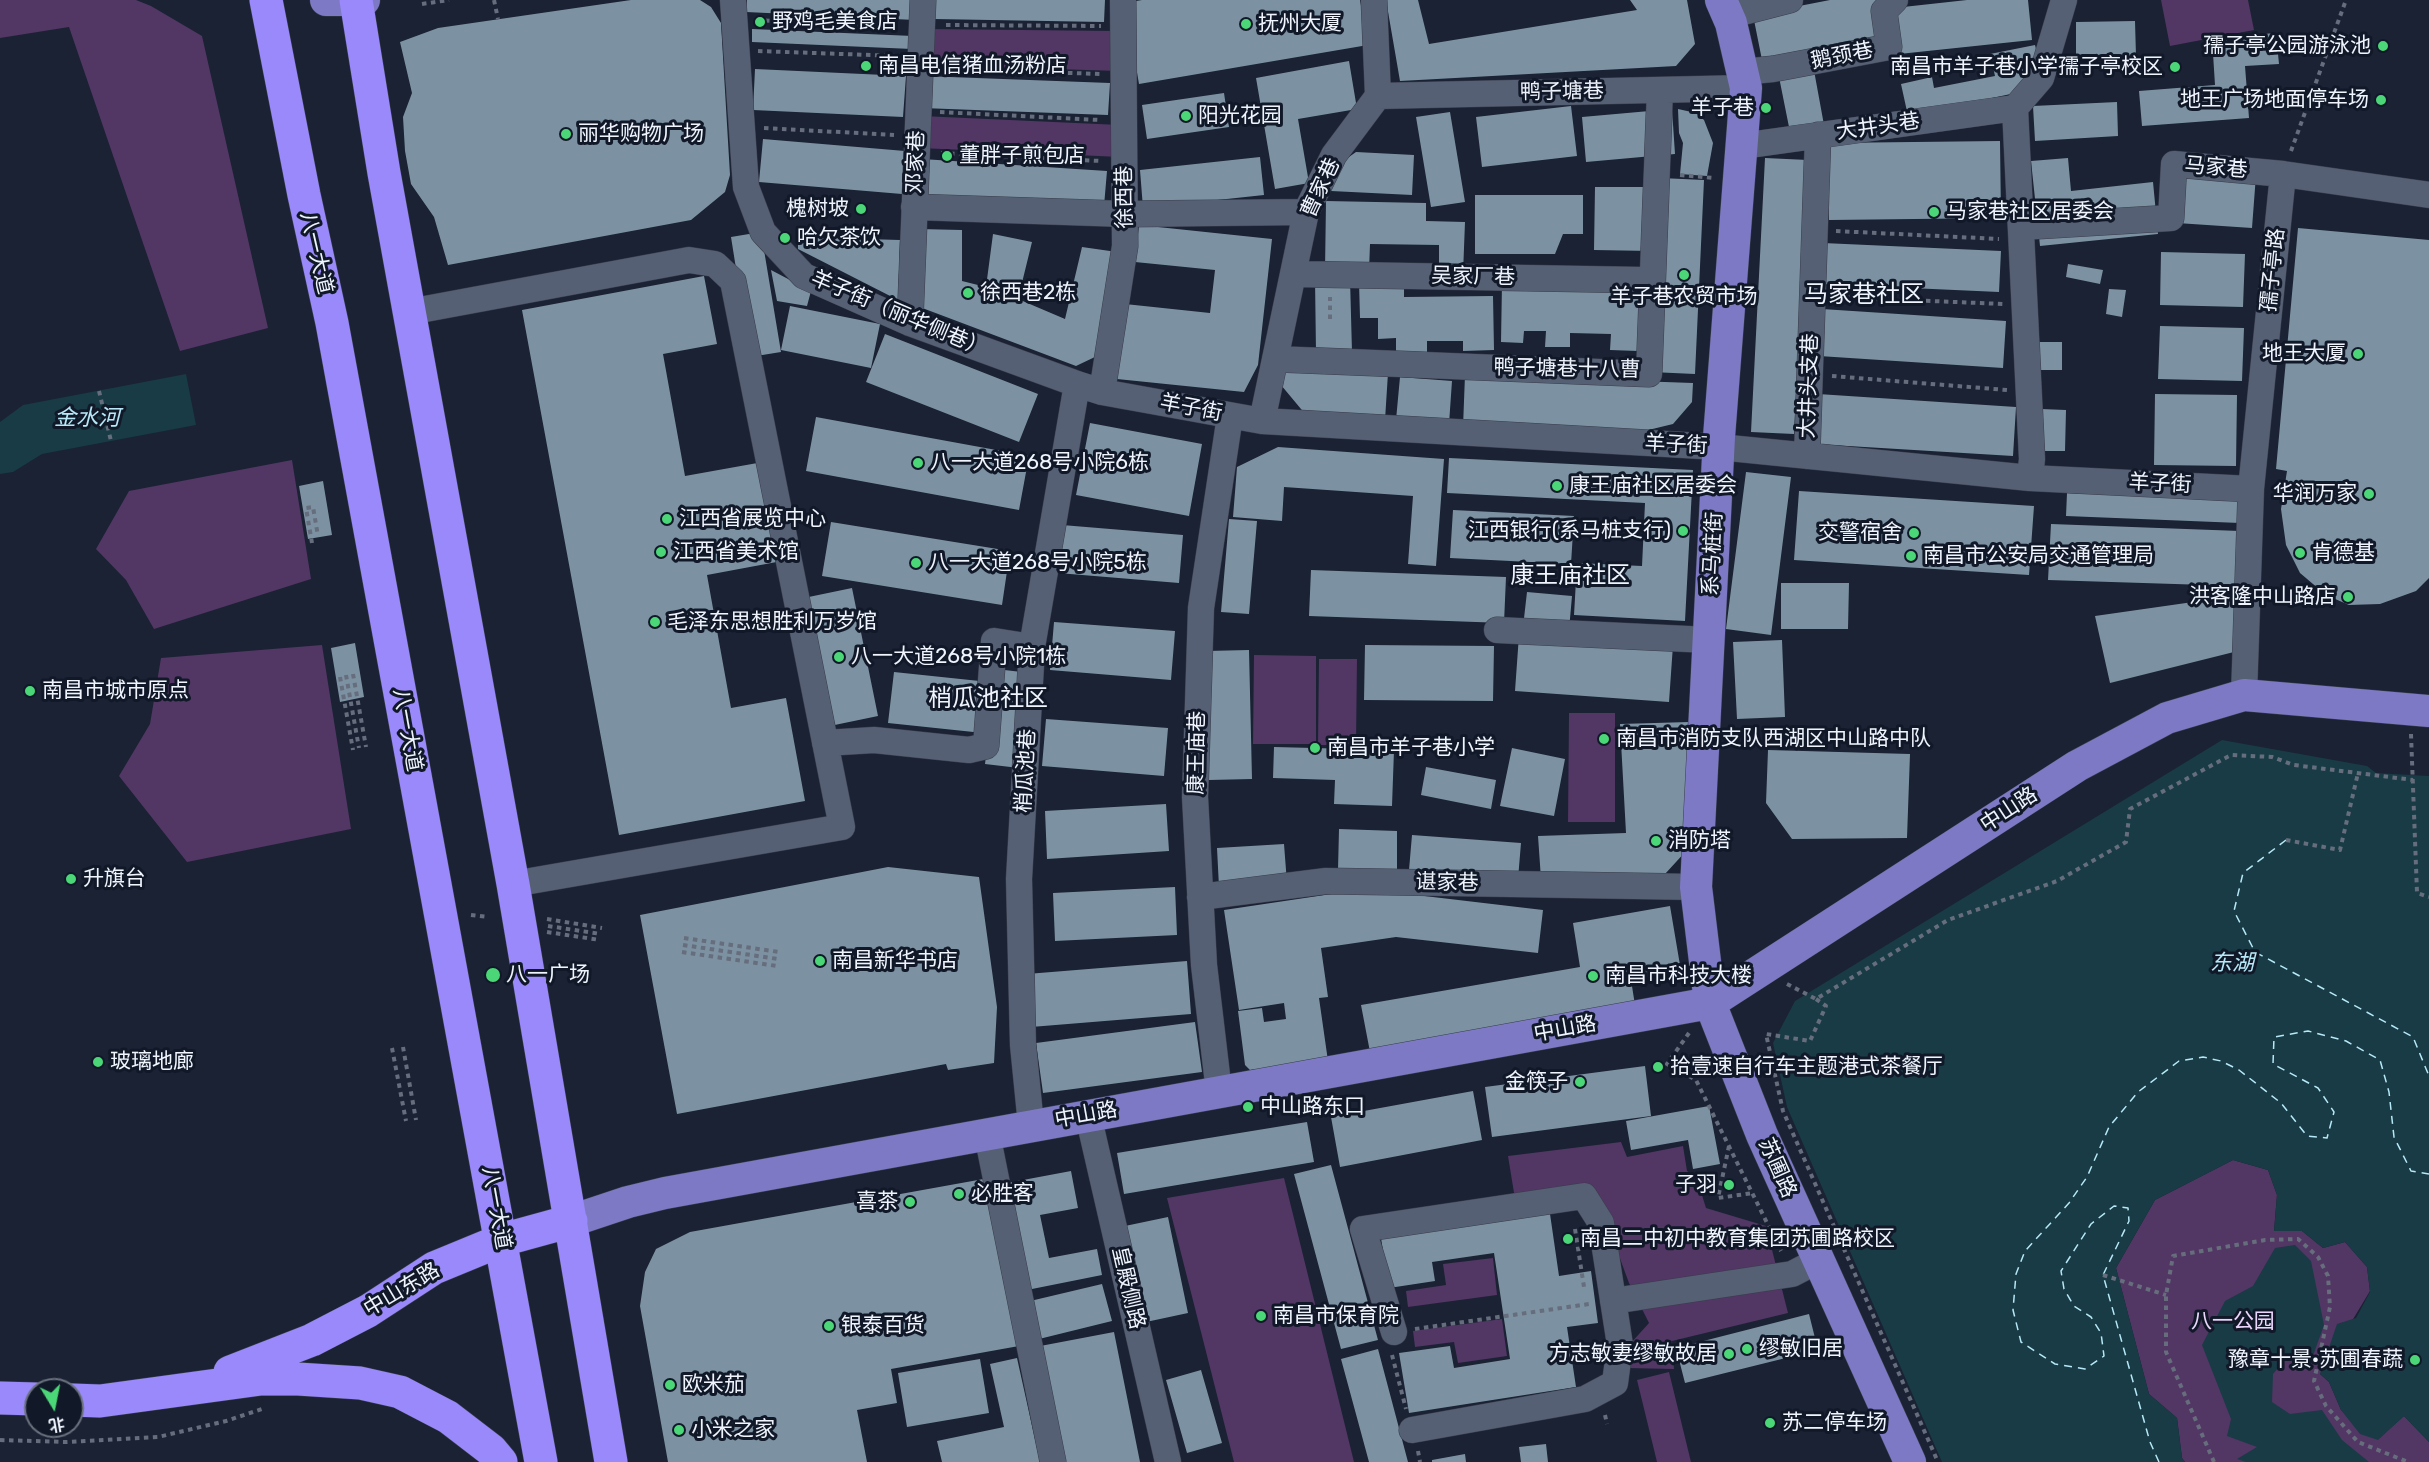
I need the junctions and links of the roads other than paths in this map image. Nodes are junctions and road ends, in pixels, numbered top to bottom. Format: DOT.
graph roads {
  1 [pos="266,0"];
  2 [pos="350,0"];
  3 [pos="733,0"];
  4 [pos="1123,0"];
  5 [pos="1374,0"];
  6 [pos="1790,0"];
  7 [pos="1895,0"];
  8 [pos="2064,0"];
  9 [pos="1725,8"];
  10 [pos="922,18"];
  11 [pos="1744,80"];
  12 [pos="1660,90"];
  13 [pos="1378,96"];
  14 [pos="2015,108"];
  15 [pos="1818,135"];
  16 [pos="1742,146"];
  17 [pos="2283,174"];
  18 [pos="2429,195"];
  19 [pos="914,207"];
  20 [pos="1306,212"];
  21 [pos="1125,214"];
  22 [pos="2021,233"];
  23 [pos="1293,274"];
  24 [pos="1652,275"];
  25 [pos="409,312"];
  26 [pos="910,323"];
  27 [pos="1275,359"];
  28 [pos="1077,384"];
  29 [pos="1102,392"];
  30 [pos="1230,416"];
  31 [pos="1262,422"];
  32 [pos="1719,447"];
  33 [pos="1807,456"];
  34 [pos="2030,478"];
  35 [pos="2251,489"];
  36 [pos="1497,630"];
  37 [pos="1708,640"];
  38 [pos="1032,647"];
  39 [pos="2244,694"];
  40 [pos="2420,711"];
  41 [pos="825,743"];
  42 [pos="513,884"];
  43 [pos="1696,887"];
  44 [pos="1200,897"];
  45 [pos="1710,1003"];
  46 [pos="1219,1092"];
  47 [pos="1088,1115"];
  48 [pos="1031,1125"];
  49 [pos="987,1134"];
  50 [pos="628,1202"];
  51 [pos="571,1221"];
  52 [pos="502,1240"];
  53 [pos="1806,1267"];
  54 [pos="1603,1302"];
  55 [pos="1394,1332"];
  56 [pos="180,1389"];
  57 [pos="0,1398"];
  58 [pos="24,1399"];
  59 [pos="84,1400"];
  60 [pos="1412,1430"];
  61 [pos="501,1462"];
  62 [pos="541,1462"];
  63 [pos="611,1462"];
  64 [pos="1053,1462"];
  65 [pos="1168,1462"];
  66 [pos="1910,1462"];
  1 -- 52 [label="highway, 八一大道"];
  2 -- 25 [label="highway"];
  3 -- 26 [label="street, 羊子街（丽华侧巷）"];
  4 -- 21 [label="street, 徐西巷"];
  5 -- 13 [label="street"];
  6 -- 9 [label="street"];
  7 -- 11 [label="street, 鹅颈巷"];
  8 -- 14 [label="street"];
  9 -- 11 [label="main road, 系马桩街"];
  10 -- 19 [label="street, 邓家巷"];
  11 -- 12 [label="street, 鸭子塘巷"];
  11 -- 16 [label="main road, 系马桩街"];
  12 -- 13 [label="street, 鸭子塘巷"];
  12 -- 24 [label="street, 鸭子塘巷十八曹"];
  13 -- 20 [label="street, 曹家巷"];
  14 -- 15 [label="street, 大井头巷"];
  14 -- 22 [label="street"];
  15 -- 16 [label="street, 大井头巷"];
  15 -- 33 [label="street, 大井头支巷"];
  16 -- 32 [label="main road, 系马桩街"];
  17 -- 18 [label="street"];
  17 -- 22 [label="street, 马家巷"];
  17 -- 35 [label="street, 孺子亭路"];
  19 -- 21 [label="street"];
  19 -- 26 [label="street, 邓家巷"];
  20 -- 21 [label="street"];
  20 -- 23 [label="street, 曹家巷"];
  21 -- 29 [label="street, 徐西巷"];
  22 -- 34 [label="street"];
  23 -- 24 [label="street, 吴家厂巷"];
  23 -- 27 [label="street, 曹家巷"];
  24 -- 27 [label="street, 鸭子塘巷十八曹"];
  25 -- 41 [label="street"];
  25 -- 42 [label="highway"];
  26 -- 28 [label="street, 羊子街（丽华侧巷）"];
  27 -- 31 [label="street, 曹家巷"];
  28 -- 29 [label="street, 羊子街（丽华侧巷）"];
  28 -- 38 [label="street, 梢瓜池巷"];
  29 -- 30 [label="street, 羊子街"];
  30 -- 31 [label="street, 羊子街"];
  30 -- 44 [label="street, 康王庙巷"];
  31 -- 32 [label="street, 羊子街"];
  32 -- 33 [label="street, 羊子街"];
  32 -- 37 [label="main road, 系马桩街"];
  33 -- 34 [label="street, 羊子街"];
  34 -- 35 [label="street, 羊子街"];
  35 -- 39 [label="street, 孺子亭路"];
  36 -- 37 [label="street"];
  37 -- 43 [label="main road, 系马桩街"];
  38 -- 41 [label="street"];
  38 -- 48 [label="street, 梢瓜池巷"];
  39 -- 40 [label="main road, 中山路"];
  39 -- 45 [label="main road, 中山路"];
  41 -- 42 [label="street"];
  42 -- 51 [label="highway"];
  43 -- 44 [label="street, 谌家巷"];
  43 -- 45 [label="main road, 系马桩街"];
  44 -- 46 [label="street, 康王庙巷"];
  45 -- 46 [label="main road, 中山路"];
  45 -- 53 [label="main road, 苏圃路"];
  46 -- 47 [label="main road, 中山路"];
  47 -- 48 [label="main road, 中山路"];
  47 -- 65 [label="street, 皇殿侧路"];
  48 -- 49 [label="main road, 中山路"];
  49 -- 50 [label="main road, 中山路"];
  49 -- 64 [label="street"];
  50 -- 51 [label="main road, 中山东路"];
  51 -- 52 [label="highway, 中山东路"];
  51 -- 63 [label="highway"];
  52 -- 56 [label="highway, 中山东路"];
  52 -- 62 [label="highway, 八一大道"];
  53 -- 54 [label="street"];
  53 -- 66 [label="main road, 苏圃路"];
  54 -- 55 [label="street"];
  54 -- 60 [label="street"];
  56 -- 59 [label="highway, 中山东路"];
  56 -- 61 [label="highway, 中山东路"];
  57 -- 58 [label="highway"];
}
